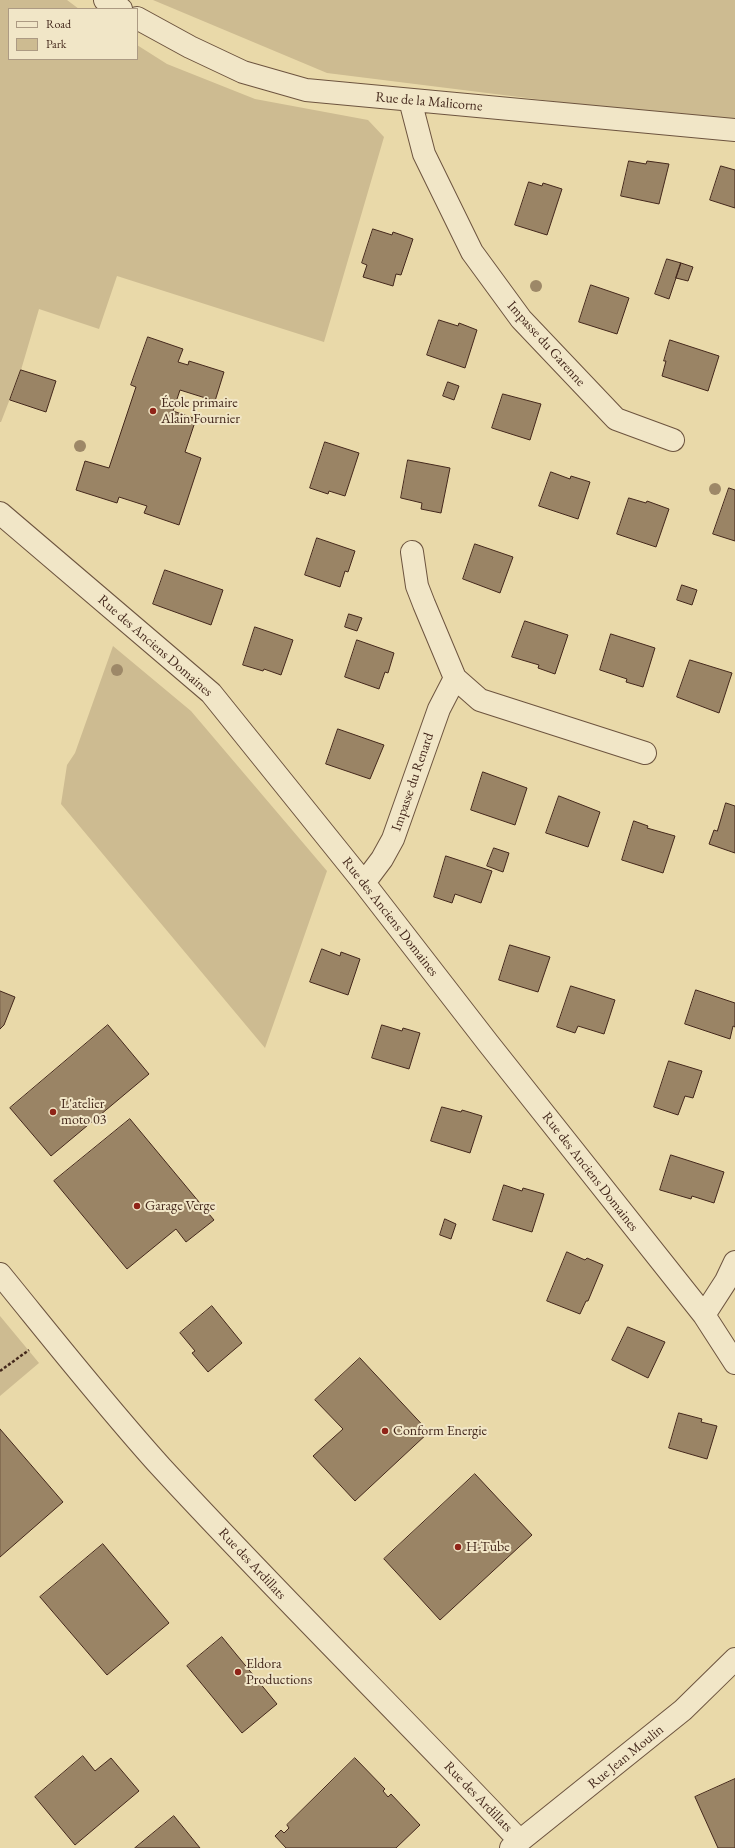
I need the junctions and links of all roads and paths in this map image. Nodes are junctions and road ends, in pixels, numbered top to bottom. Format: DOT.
graph roads {
  1 [pos="105,0"];
  2 [pos="119,8"];
  3 [pos="138,19"];
  4 [pos="410,100"];
  5 [pos="735,130"];
  6 [pos="673,440"];
  7 [pos="0,513"];
  8 [pos="412,552"];
  9 [pos="456,678"];
  10 [pos="645,753"];
  11 [pos="364,883"];
  12 [pos="735,1262"];
  13 [pos="0,1274"];
  14 [pos="704,1315"];
  15 [pos="49,1334"];
  16 [pos="735,1363"];
  17 [pos="0,1371"];
  18 [pos="735,1659"];
  19 [pos="515,1844"];
  1 -- 2 [label="street"];
  3 -- 4 [label="street, Rue de la Malicorne"];
  4 -- 5 [label="street, Rue de la Malicorne"];
  4 -- 6 [label="street, Impasse du Garenne"];
  7 -- 11 [label="street, Rue des Anciens Domaines"];
  8 -- 9 [label="street"];
  9 -- 10 [label="street"];
  9 -- 11 [label="street, Impasse du Renard"];
  11 -- 14 [label="street, Rue des Anciens Domaines"];
  12 -- 14 [label="street"];
  13 -- 15 [label="street, Rue des Ardillats"];
  14 -- 16 [label="street, Rue des Anciens Domaines"];
  15 -- 17 [label="path"];
  15 -- 19 [label="street, Rue des Ardillats"];
  18 -- 19 [label="street, Rue Jean Moulin"];
}
